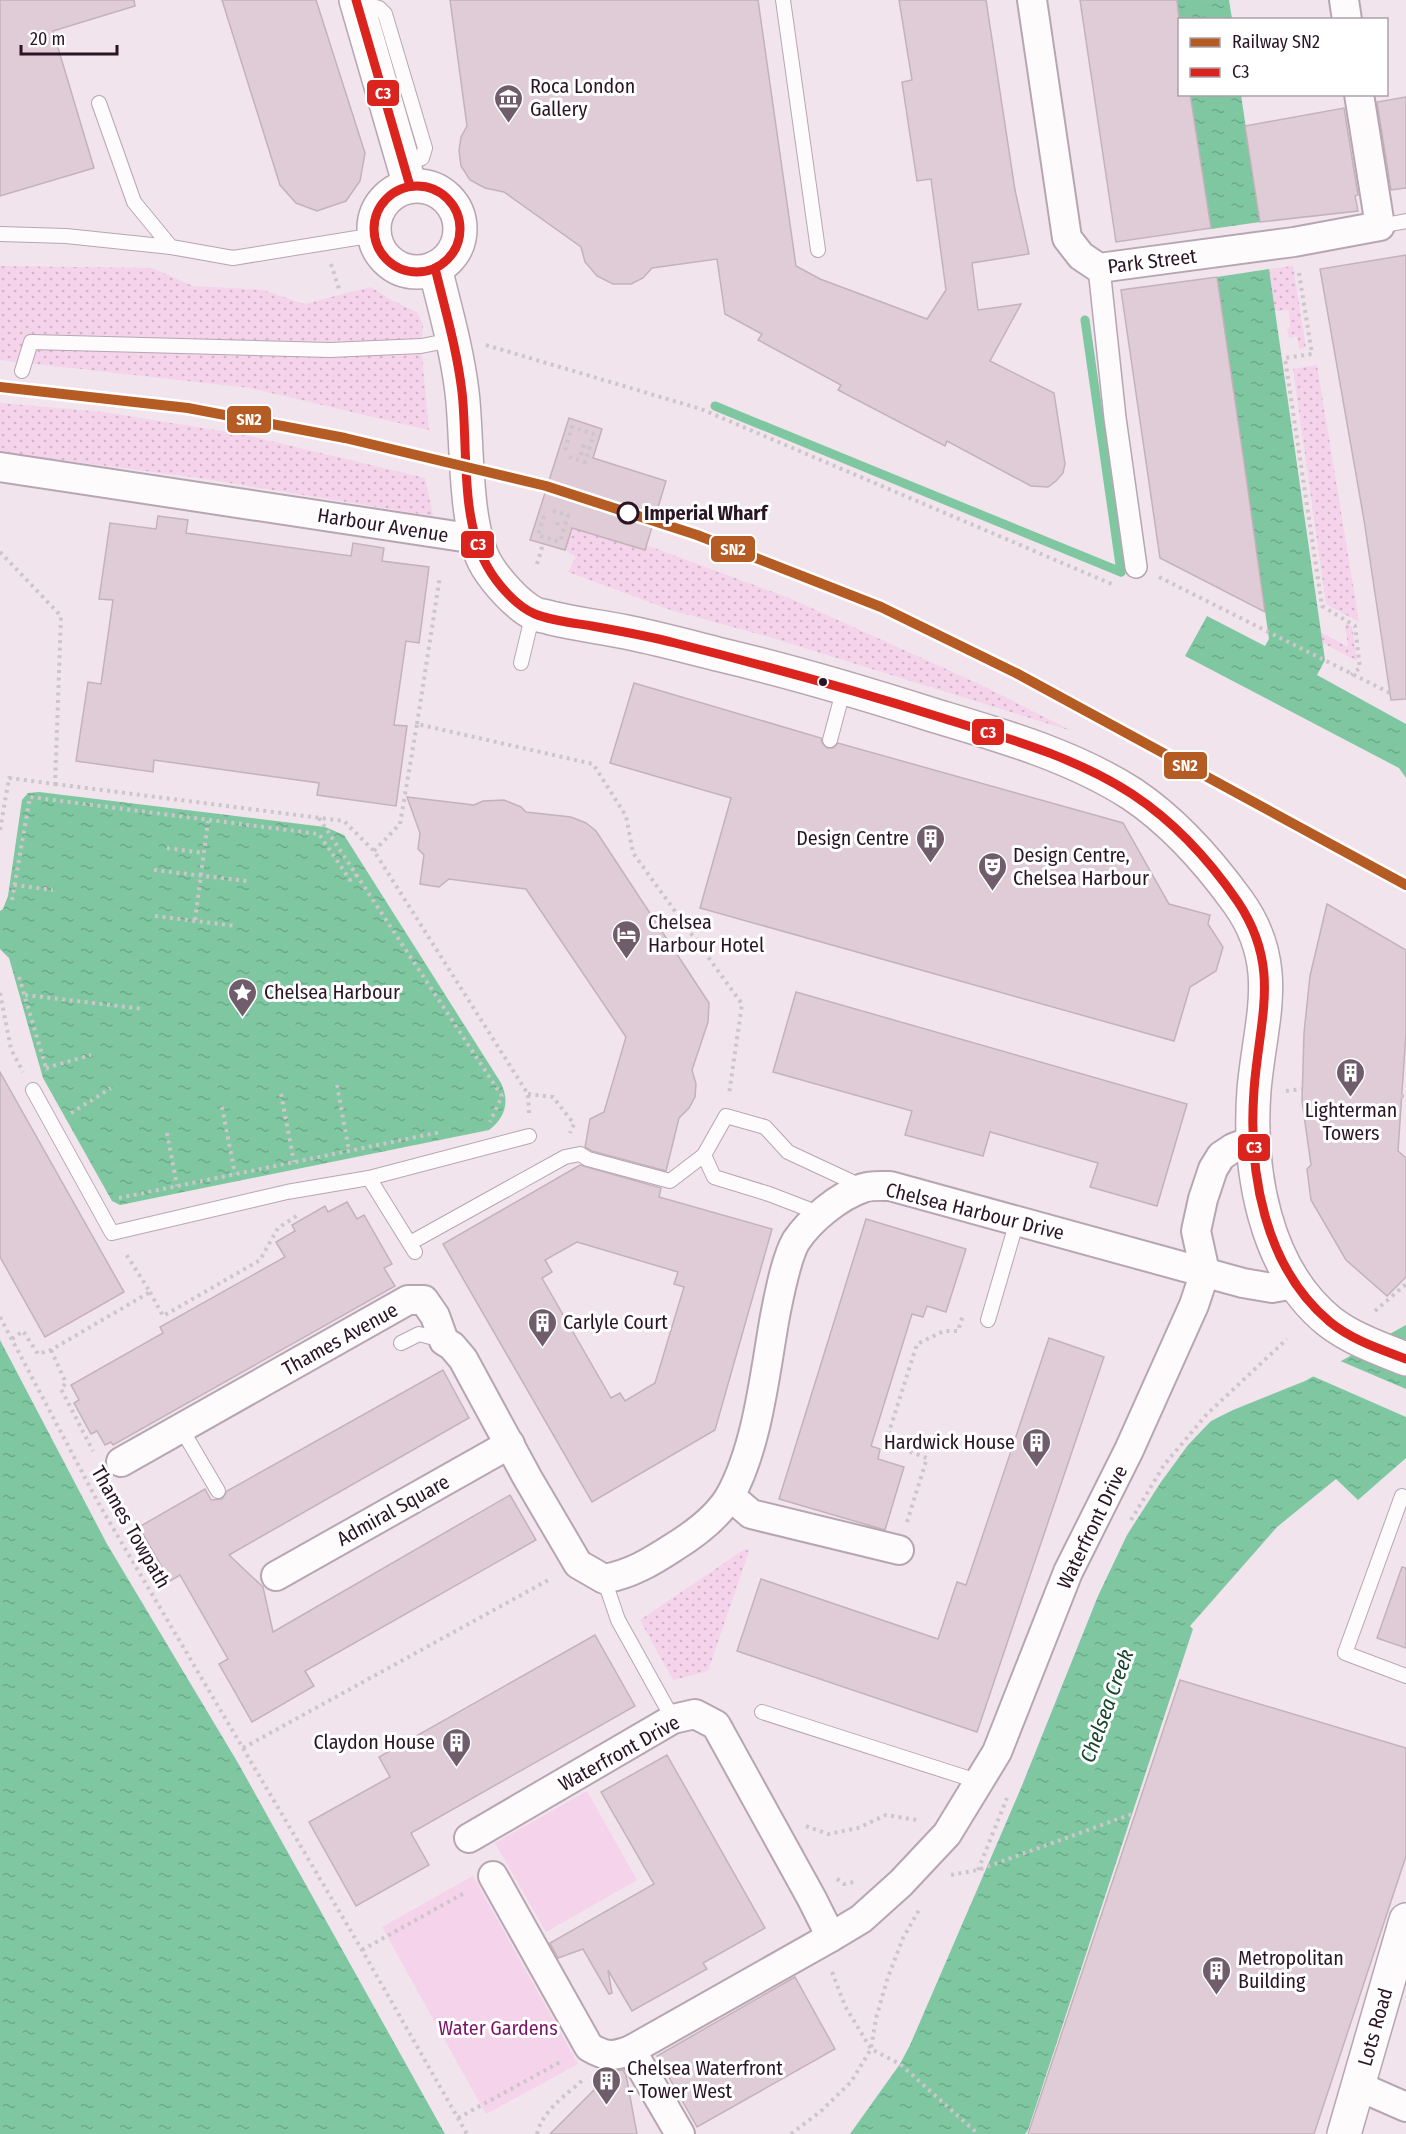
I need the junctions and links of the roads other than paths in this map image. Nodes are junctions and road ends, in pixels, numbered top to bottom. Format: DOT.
graph roads {
  1 [pos="783,0"];
  2 [pos="1032,0"];
  3 [pos="1344,0"];
  4 [pos="356,1"];
  5 [pos="1347,18"];
  6 [pos="1360,96"];
  7 [pos="99,103"];
  8 [pos="407,176"];
  9 [pos="1393,224"];
  10 [pos="0,234"];
  11 [pos="375,235"];
  12 [pos="171,247"];
  13 [pos="818,250"];
  14 [pos="435,268"];
  15 [pos="1099,268"];
  16 [pos="452,340"];
  17 [pos="22,371"];
  18 [pos="0,467"];
  19 [pos="476,539"];
  20 [pos="1136,567"];
  21 [pos="533,613"];
  22 [pos="521,663"];
  23 [pos="844,688"];
  24 [pos="830,740"];
  25 [pos="33,1090"];
  26 [pos="529,1136"];
  27 [pos="1254,1140"];
  28 [pos="704,1155"];
  29 [pos="369,1178"];
  30 [pos="864,1187"];
  31 [pos="821,1214"];
  32 [pos="1017,1221"];
  33 [pos="1205,1272"];
  34 [pos="1295,1284"];
  35 [pos="988,1320"];
  36 [pos="444,1341"];
  37 [pos="401,1343"];
  38 [pos="1406,1359"];
  39 [pos="181,1428"];
  40 [pos="510,1444"];
  41 [pos="121,1462"];
  42 [pos="218,1491"];
  43 [pos="730,1496"];
  44 [pos="1402,1496"];
  45 [pos="898,1550"];
  46 [pos="276,1576"];
  47 [pos="604,1579"];
  48 [pos="1406,1676"];
  49 [pos="762,1712"];
  50 [pos="673,1719"];
  51 [pos="980,1782"];
  52 [pos="469,1838"];
  53 [pos="493,1876"];
  54 [pos="1406,1920"];
  55 [pos="826,1940"];
  56 [pos="631,2050"];
  57 [pos="1358,2086"];
  58 [pos="1406,2107"];
  59 [pos="680,2134"];
  60 [pos="1344,2134"];
  1 -- 13 [label="lane"];
  2 -- 15 [label="street, Park Street"];
  3 -- 5 [label="street"];
  4 -- 8 [label="street"];
  6 -- 9 [label="street"];
  7 -- 12 [label="lane"];
  8 -- 11 [label="street"];
  8 -- 14 [label="street"];
  9 -- 15 [label="street, Park Street"];
  10 -- 12 [label="lane"];
  11 -- 12 [label="lane"];
  11 -- 14 [label="street"];
  14 -- 16 [label="street"];
  15 -- 20 [label="street"];
  16 -- 17 [label="lane"];
  16 -- 19 [label="street"];
  18 -- 19 [label="street, Harbour Avenue"];
  19 -- 21 [label="street, Harbour Avenue"];
  21 -- 22 [label="lane"];
  21 -- 23 [label="street, Harbour Avenue"];
  23 -- 24 [label="lane"];
  23 -- 27 [label="street, Harbour Avenue"];
  25 -- 29 [label="lane"];
  26 -- 29 [label="lane"];
  27 -- 33 [label="street"];
  27 -- 34 [label="street, Harbour Avenue"];
  28 -- 29 [label="lane"];
  28 -- 30 [label="lane"];
  28 -- 31 [label="lane"];
  30 -- 31 [label="street, Chelsea Harbour Drive"];
  30 -- 32 [label="street, Chelsea Harbour Drive"];
  31 -- 43 [label="street, Chelsea Harbour Drive"];
  32 -- 33 [label="street, Chelsea Harbour Drive"];
  32 -- 35 [label="lane"];
  33 -- 34 [label="street, Chelsea Harbour Drive"];
  33 -- 51 [label="street, Waterfront Drive"];
  34 -- 38 [label="street"];
  36 -- 37 [label="lane"];
  36 -- 39 [label="street, Thames Avenue"];
  36 -- 40 [label="street, Thames Avenue"];
  39 -- 41 [label="street, Thames Avenue"];
  39 -- 42 [label="lane"];
  40 -- 46 [label="street, Admiral Square"];
  40 -- 47 [label="street, Thames Avenue"];
  43 -- 45 [label="street"];
  43 -- 47 [label="street, Chelsea Harbour Drive"];
  44 -- 48 [label="lane"];
  47 -- 50 [label="lane"];
  49 -- 51 [label="lane"];
  50 -- 52 [label="street, Waterfront Drive"];
  50 -- 55 [label="street, Waterfront Drive"];
  51 -- 55 [label="street, Waterfront Drive"];
  53 -- 56 [label="street, Waterfront Drive"];
  54 -- 57 [label="street, Lots Road"];
  55 -- 56 [label="street, Waterfront Drive"];
  56 -- 59 [label="street"];
  57 -- 58 [label="street"];
  57 -- 60 [label="street, Lots Road"];
}
